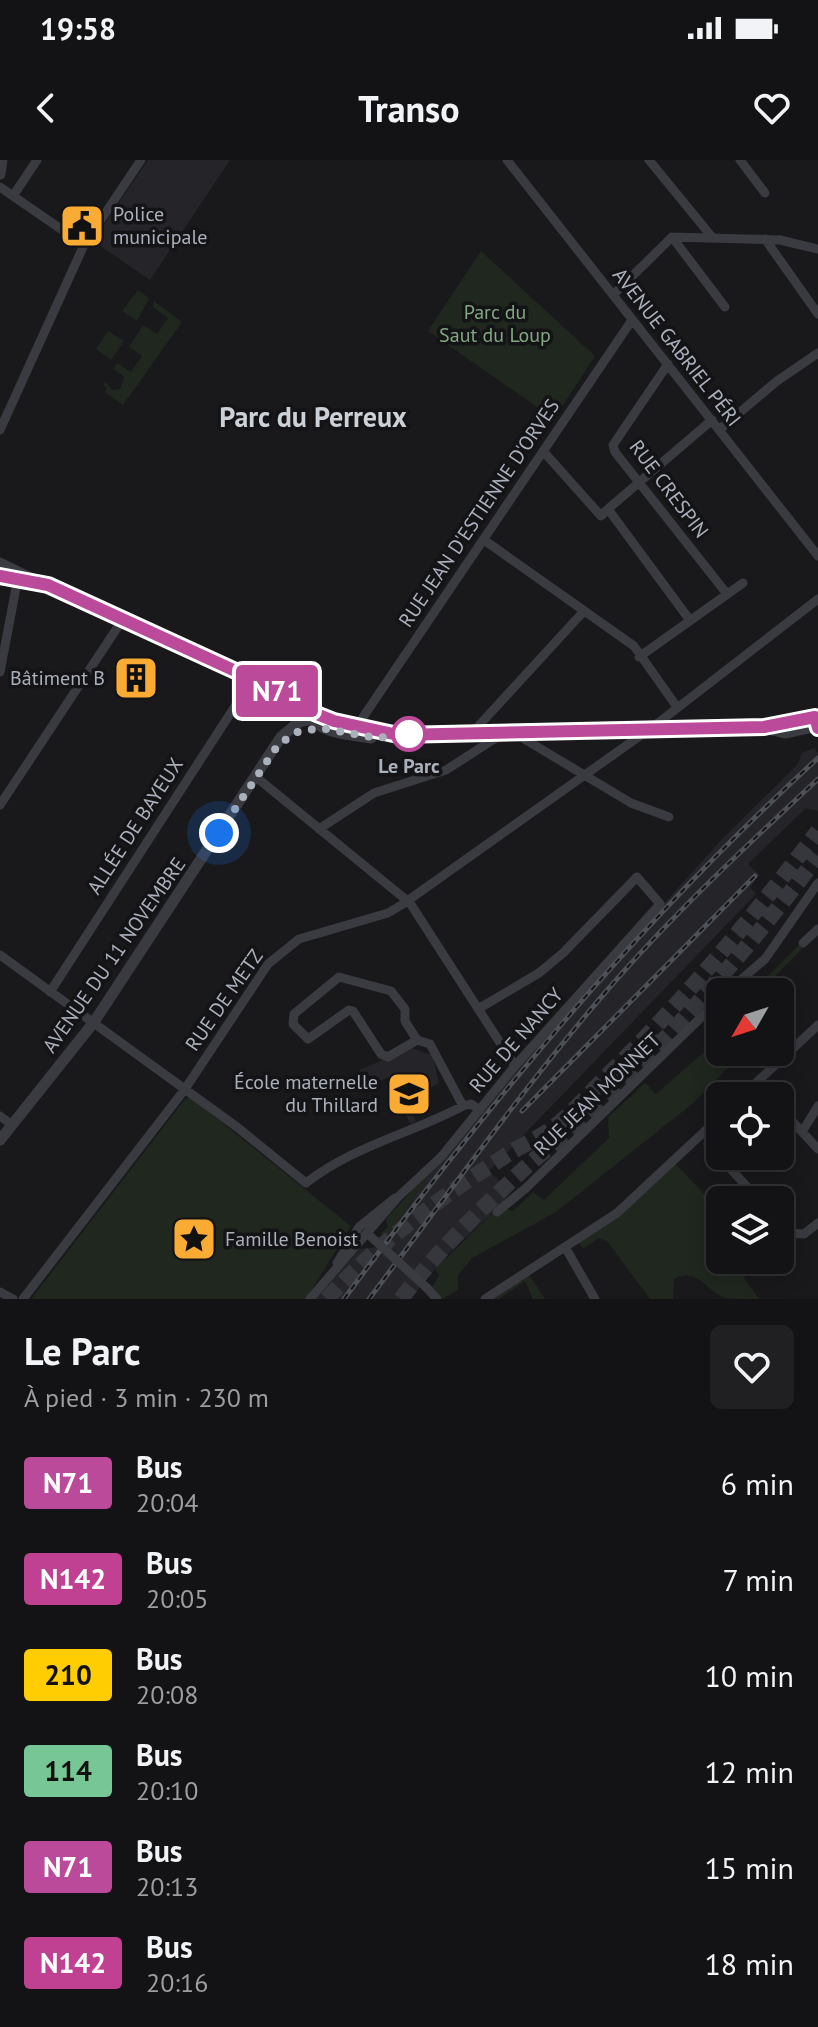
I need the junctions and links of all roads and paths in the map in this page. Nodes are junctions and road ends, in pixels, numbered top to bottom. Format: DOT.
graph roads {
  1 [pos="2,160"];
  2 [pos="37,160"];
  3 [pos="141,160"];
  4 [pos="507,160"];
  5 [pos="649,160"];
  6 [pos="740,160"];
  7 [pos="0,174"];
  8 [pos="0,187"];
  9 [pos="765,193"];
  10 [pos="13,196"];
  11 [pos="672,237"];
  12 [pos="712,237"];
  13 [pos="765,239"];
  14 [pos="84,245"];
  15 [pos="818,249"];
  16 [pos="613,295"];
  17 [pos="725,307"];
  18 [pos="818,314"];
  19 [pos="632,320"];
  20 [pos="818,353"];
  21 [pos="668,364"];
  22 [pos="712,420"];
  23 [pos="0,430"];
  24 [pos="719,430"];
  25 [pos="543,451"];
  26 [pos="638,482"];
  27 [pos="608,509"];
  28 [pos="484,540"];
  29 [pos="818,556"];
  30 [pos="0,562"];
  31 [pos="19,574"];
  32 [pos="0,576"];
  33 [pos="743,583"];
  34 [pos="727,594"];
  35 [pos="818,599"];
  36 [pos="584,611"];
  37 [pos="123,619"];
  38 [pos="689,619"];
  39 [pos="639,657"];
  40 [pos="0,672"];
  41 [pos="252,680"];
  42 [pos="677,707"];
  43 [pos="818,717"];
  44 [pos="320,722"];
  45 [pos="818,726"];
  46 [pos="357,727"];
  47 [pos="647,728"];
  48 [pos="768,730"];
  49 [pos="519,732"];
  50 [pos="472,733"];
  51 [pos="505,733"];
  52 [pos="398,735"];
  53 [pos="278,745"];
  54 [pos="586,775"];
  55 [pos="256,777"];
  56 [pos="1,800"];
  57 [pos="669,817"];
  58 [pos="319,829"];
  59 [pos="818,883"];
  60 [pos="407,900"];
  61 [pos="818,929"];
  62 [pos="803,943"];
  63 [pos="0,955"];
  64 [pos="743,978"];
  65 [pos="50,992"];
  66 [pos="478,1009"];
  67 [pos="706,1013"];
  68 [pos="94,1022"];
  69 [pos="818,1025"];
  70 [pos="417,1040"];
  71 [pos="515,1066"];
  72 [pos="757,1082"];
  73 [pos="185,1089"];
  74 [pos="463,1106"];
  75 [pos="818,1106"];
  76 [pos="480,1110"];
  77 [pos="0,1116"];
  78 [pos="794,1123"];
  79 [pos="12,1125"];
  80 [pos="706,1130"];
  81 [pos="802,1132"];
  82 [pos="0,1140"];
  83 [pos="818,1149"];
  84 [pos="732,1170"];
  85 [pos="746,1186"];
  86 [pos="398,1197"];
  87 [pos="497,1212"];
  88 [pos="818,1223"];
  89 [pos="794,1233"];
  90 [pos="368,1234"];
  91 [pos="565,1247"];
  92 [pos="336,1268"];
  93 [pos="0,1292"];
  94 [pos="13,1299"];
  95 [pos="23,1299"];
  96 [pos="310,1299"];
  97 [pos="437,1299"];
  98 [pos="485,1299"];
  99 [pos="595,1299"];
  1 -- 7 [label="street"];
  2 -- 10 [label="street"];
  3 -- 14 [label="street"];
  4 -- 16 [label="street, AVENUE GABRIEL PÉRI"];
  5 -- 12 [label="street"];
  6 -- 9 [label="street"];
  8 -- 10 [label="street"];
  10 -- 14 [label="street"];
  11 -- 12 [label="street"];
  11 -- 16 [label="street"];
  11 -- 17 [label="street"];
  12 -- 13 [label="street"];
  13 -- 15 [label="street"];
  13 -- 18 [label="street"];
  14 -- 23 [label="street"];
  16 -- 19 [label="street, AVENUE GABRIEL PÉRI"];
  19 -- 21 [label="street, AVENUE GABRIEL PÉRI"];
  19 -- 25 [label="street, RUE JEAN D'ESTIENNE D'ORVES"];
  20 -- 24 [label="street"];
  21 -- 22 [label="street, AVENUE GABRIEL PÉRI"];
  21 -- 26 [label="street, RUE CRESPIN"];
  22 -- 24 [label="street, AVENUE GABRIEL PÉRI"];
  22 -- 26 [label="street"];
  24 -- 29 [label="street, AVENUE GABRIEL PÉRI"];
  25 -- 27 [label="street"];
  25 -- 28 [label="street, RUE JEAN D'ESTIENNE D'ORVES"];
  26 -- 27 [label="street"];
  26 -- 34 [label="street, RUE CRESPIN"];
  27 -- 38 [label="street"];
  28 -- 36 [label="street"];
  28 -- 46 [label="street, RUE JEAN D'ESTIENNE D'ORVES"];
  30 -- 31 [label="street"];
  31 -- 32 [label="street"];
  31 -- 37 [label="street"];
  31 -- 40 [label="street"];
  33 -- 34 [label="street"];
  34 -- 38 [label="street"];
  35 -- 42 [label="street, RUE DE METZ"];
  36 -- 39 [label="street"];
  36 -- 50 [label="street"];
  37 -- 41 [label="street"];
  37 -- 56 [label="street"];
  38 -- 39 [label="street"];
  39 -- 42 [label="street"];
  41 -- 44 [label="street"];
  41 -- 65 [label="street, ALLÉE DE BAYEUX"];
  42 -- 47 [label="street, RUE DE METZ"];
  43 -- 48 [label="street"];
  44 -- 46 [label="street"];
  44 -- 52 [label="street"];
  44 -- 53 [label="street, AVENUE DU 11 NOVEMBRE"];
  44 -- 53 [label="street, AVENUE DU 11 NOVEMBRE"];
  45 -- 48 [label="street"];
  46 -- 52 [label="street"];
  47 -- 48 [label="street"];
  47 -- 49 [label="street"];
  47 -- 54 [label="street, RUE DE METZ"];
  49 -- 51 [label="street"];
  49 -- 54 [label="street"];
  50 -- 51 [label="street"];
  50 -- 52 [label="street"];
  51 -- 58 [label="street"];
  53 -- 55 [label="street, AVENUE DU 11 NOVEMBRE"];
  54 -- 57 [label="street"];
  54 -- 60 [label="street, RUE DE METZ"];
  55 -- 58 [label="street"];
  55 -- 68 [label="street, AVENUE DU 11 NOVEMBRE"];
  58 -- 60 [label="street"];
  59 -- 64 [label="street"];
  60 -- 66 [label="street"];
  60 -- 73 [label="street, RUE DE METZ"];
  61 -- 62 [label="street"];
  63 -- 65 [label="street"];
  65 -- 68 [label="street"];
  66 -- 71 [label="street"];
  66 -- 71 [label="street, RUE DE NANCY"];
  67 -- 87 [label="street, RUE JEAN MONNET"];
  68 -- 73 [label="street"];
  68 -- 79 [label="street, AVENUE DU 11 NOVEMBRE"];
  69 -- 72 [label="street"];
  70 -- 70 [label="street"];
  70 -- 74 [label="street"];
  71 -- 76 [label="street, RUE DE NANCY"];
  73 -- 74 [label="street"];
  73 -- 95 [label="street, RUE DE METZ"];
  74 -- 76 [label="street"];
  75 -- 81 [label="street"];
  76 -- 86 [label="street, RUE DE NANCY"];
  77 -- 79 [label="street"];
  78 -- 81 [label="street"];
  79 -- 82 [label="street, AVENUE DU 11 NOVEMBRE"];
  80 -- 91 [label="street"];
  81 -- 83 [label="street"];
  84 -- 85 [label="street"];
  86 -- 90 [label="street, RUE DE NANCY"];
  86 -- 92 [label="street, RUE DE NANCY"];
  88 -- 89 [label="street"];
  90 -- 92 [label="street, RUE DE NANCY"];
  90 -- 97 [label="street, bridge"];
  91 -- 98 [label="street"];
  91 -- 99 [label="street"];
  92 -- 96 [label="street, RUE DE NANCY"];
  93 -- 94 [label="street"];
}
